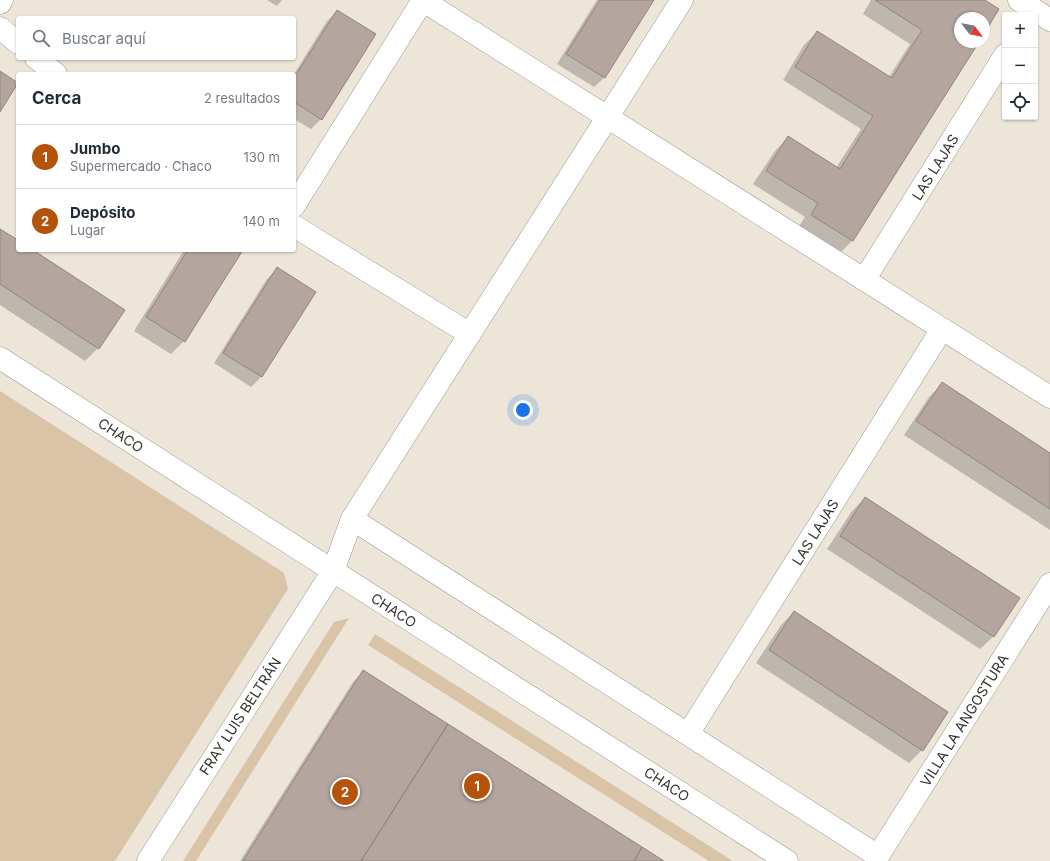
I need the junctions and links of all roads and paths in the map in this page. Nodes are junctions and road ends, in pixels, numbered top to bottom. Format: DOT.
graph roads {
  1 [pos="2,0"];
  2 [pos="423,0"];
  3 [pos="682,0"];
  4 [pos="0,3"];
  5 [pos="0,28"];
  6 [pos="16,41"];
  7 [pos="38,60"];
  8 [pos="1002,60"];
  9 [pos="54,72"];
  10 [pos="607,118"];
  11 [pos="296,203"];
  12 [pos="296,227"];
  13 [pos="864,280"];
  14 [pos="942,329"];
  15 [pos="470,334"];
  16 [pos="0,358"];
  17 [pos="1050,397"];
  18 [pos="352,519"];
  19 [pos="333,571"];
  20 [pos="1050,584"];
  21 [pos="688,734"];
  22 [pos="148,861"];
  23 [pos="787,861"];
  1 -- 4 [label="street"];
  2 -- 10 [label="street"];
  2 -- 11 [label="street"];
  3 -- 10 [label="street, FRAY LUIS BELTRÁN"];
  5 -- 6 [label="street"];
  7 -- 9 [label="street"];
  8 -- 13 [label="street, LAS LAJAS"];
  10 -- 13 [label="street"];
  10 -- 15 [label="street, FRAY LUIS BELTRÁN"];
  12 -- 15 [label="street"];
  13 -- 14 [label="street"];
  14 -- 17 [label="street"];
  14 -- 21 [label="street, LAS LAJAS"];
  15 -- 18 [label="street, FRAY LUIS BELTRÁN"];
  16 -- 19 [label="street, CHACO"];
  18 -- 19 [label="street, FRAY LUIS BELTRÁN"];
  18 -- 21 [label="street"];
  19 -- 22 [label="street, FRAY LUIS BELTRÁN"];
  19 -- 23 [label="street, CHACO"];
  20 -- 21 [label="street, VILLA LA ANGOSTURA"];
}
